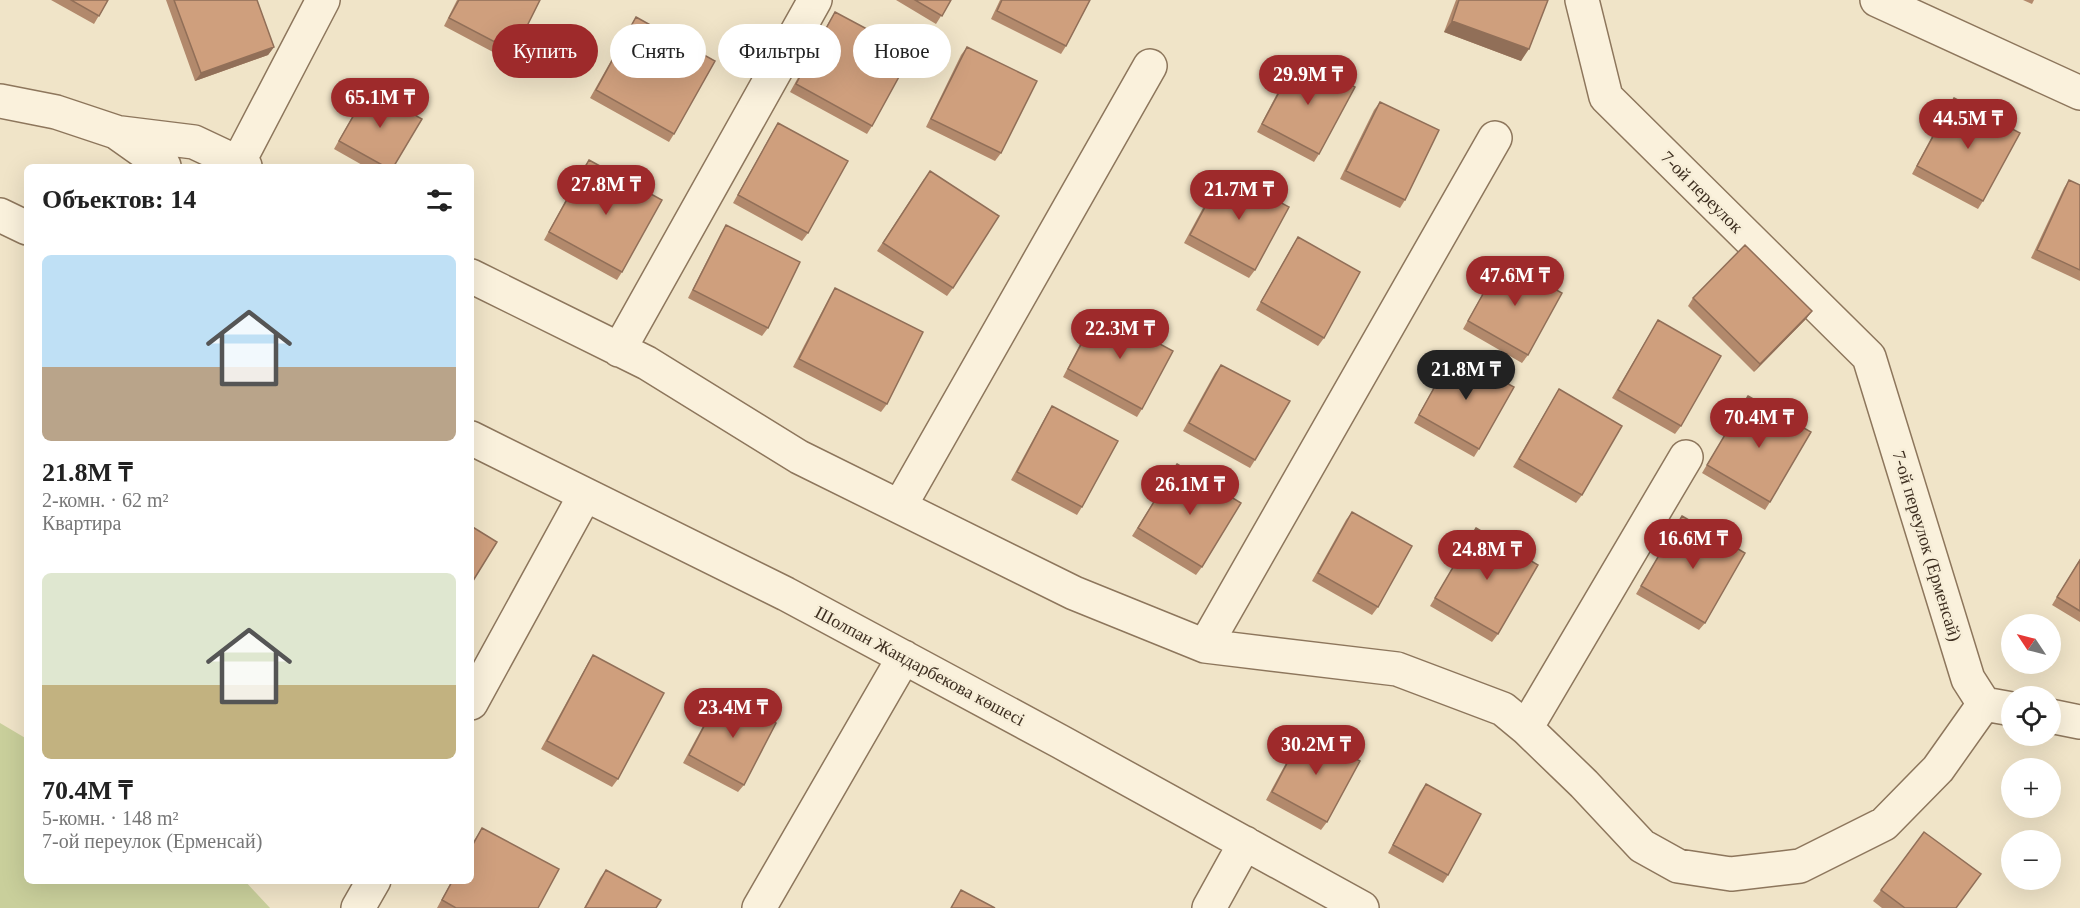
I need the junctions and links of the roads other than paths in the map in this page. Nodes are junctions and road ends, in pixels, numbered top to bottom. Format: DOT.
graph roads {
  1 [pos="323,0"];
  2 [pos="815,0"];
  3 [pos="1582,0"];
  4 [pos="1877,0"];
  5 [pos="1150,66"];
  6 [pos="2080,93"];
  7 [pos="0,101"];
  8 [pos="117,132"];
  9 [pos="1495,138"];
  10 [pos="161,164"];
  11 [pos="240,164"];
  12 [pos="242,164"];
  13 [pos="0,215"];
  14 [pos="24,227"];
  15 [pos="474,278"];
  16 [pos="619,350"];
  17 [pos="1869,357"];
  18 [pos="477,436"];
  19 [pos="1686,457"];
  20 [pos="585,495"];
  21 [pos="900,506"];
  22 [pos="1205,646"];
  23 [pos="904,657"];
  24 [pos="474,698"];
  25 [pos="1998,706"];
  26 [pos="2061,718"];
  27 [pos="2080,722"];
  28 [pos="1526,728"];
  29 [pos="1245,843"];
  30 [pos="372,884"];
  31 [pos="358,908"];
  32 [pos="759,908"];
  33 [pos="1209,908"];
  34 [pos="1362,908"];
  1 -- 12 [label="street"];
  2 -- 16 [label="street"];
  3 -- 17 [label="street, 7-ой переулок"];
  4 -- 6 [label="street"];
  5 -- 21 [label="street"];
  7 -- 8 [label="street"];
  8 -- 10 [label="street"];
  8 -- 11 [label="street"];
  9 -- 22 [label="street"];
  13 -- 14 [label="street"];
  15 -- 16 [label="street"];
  16 -- 21 [label="street"];
  17 -- 25 [label="street, 7-ой переулок (Ерменсай)"];
  18 -- 20 [label="street, Шолпан Жандарбекова көшесі"];
  19 -- 28 [label="street"];
  20 -- 23 [label="street, Шолпан Жандарбекова көшесі"];
  20 -- 24 [label="street"];
  21 -- 22 [label="street"];
  22 -- 28 [label="street"];
  23 -- 29 [label="street, Шолпан Жандарбекова көшесі"];
  23 -- 32 [label="street"];
  25 -- 28 [label="street"];
  26 -- 27 [label="street"];
  29 -- 33 [label="street"];
  29 -- 34 [label="street, Шолпан Жандарбекова көшесі"];
  30 -- 31 [label="street"];
}
